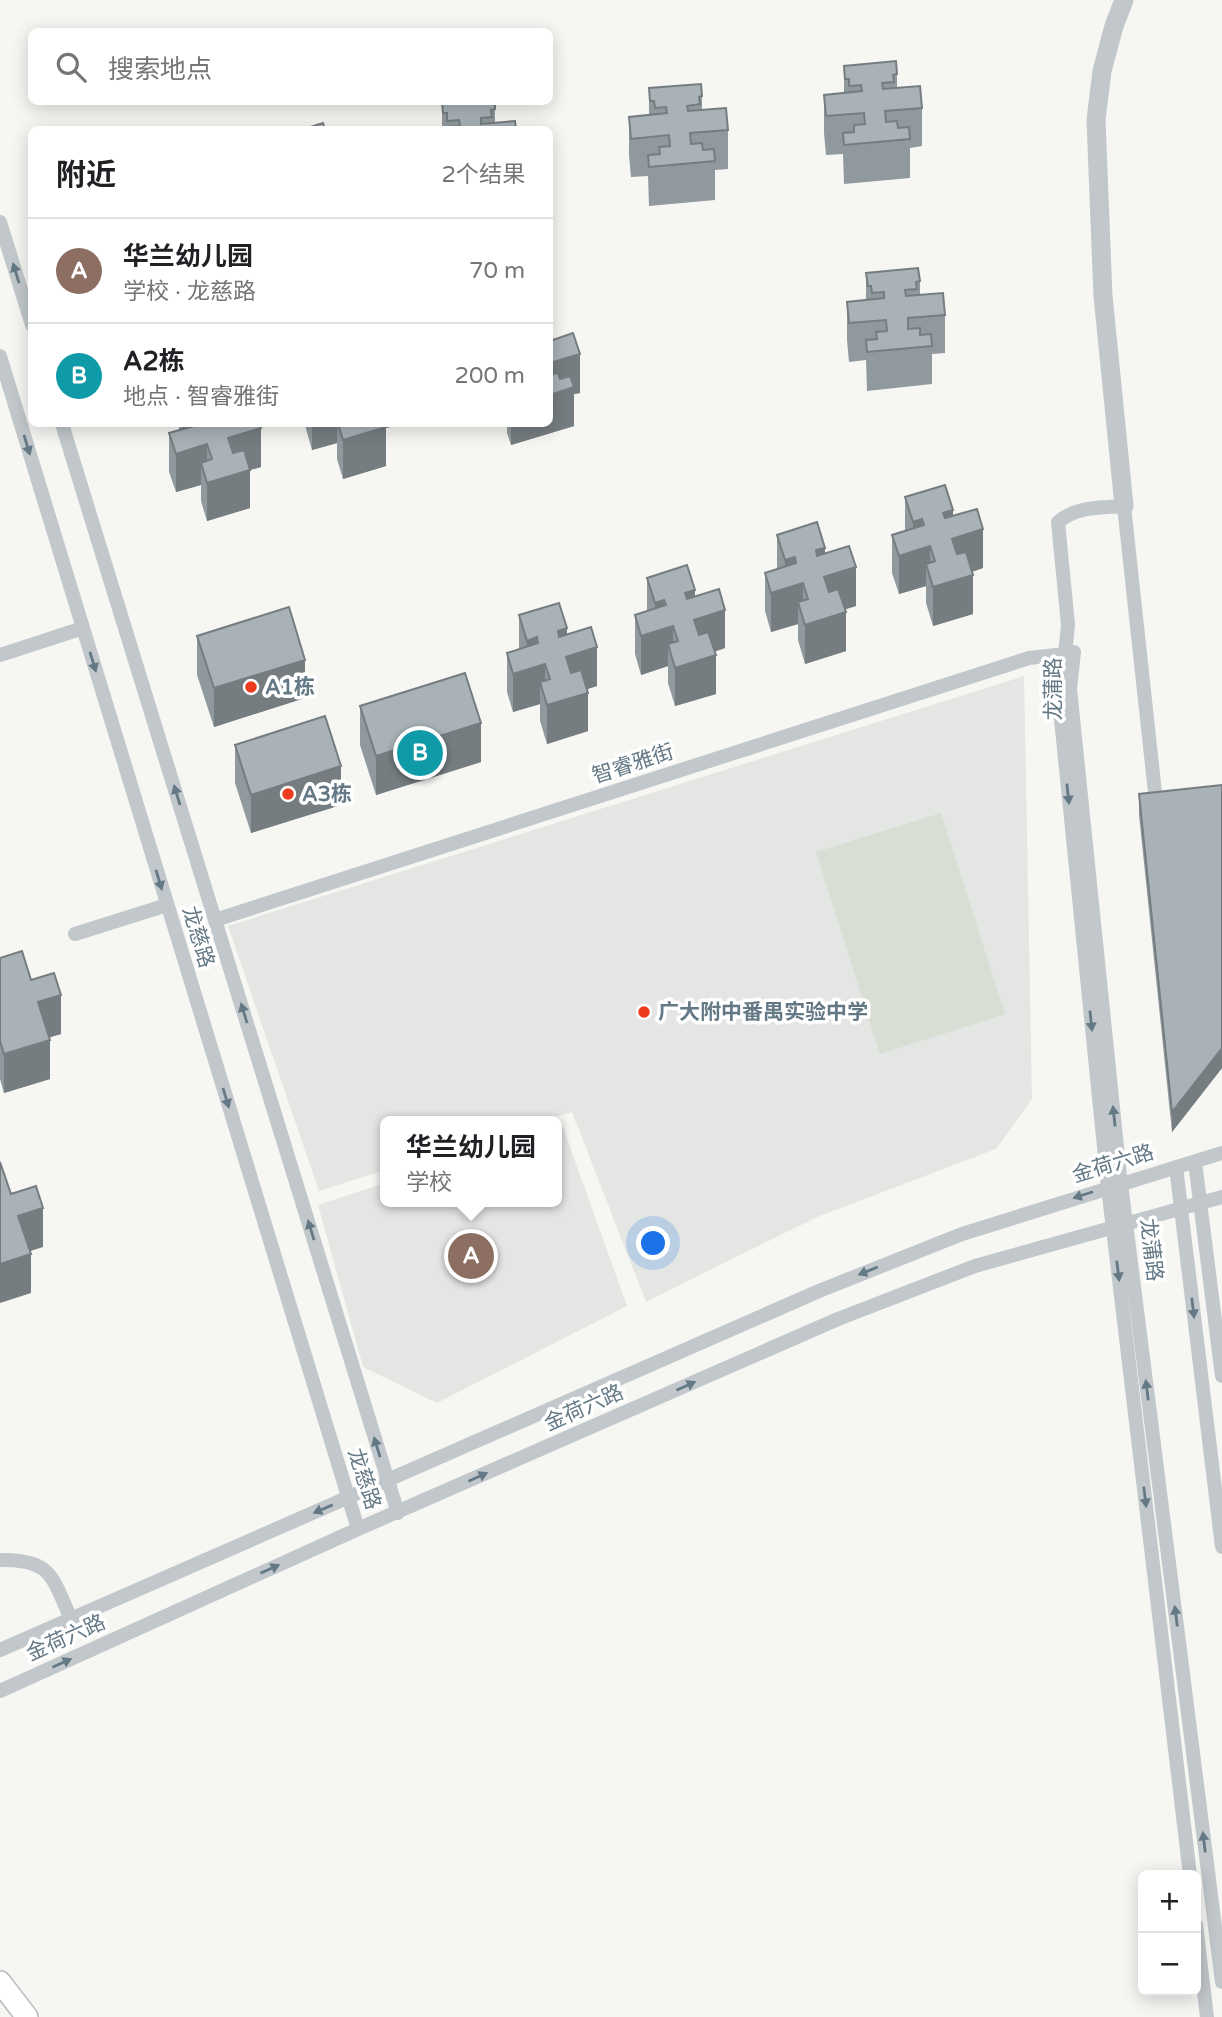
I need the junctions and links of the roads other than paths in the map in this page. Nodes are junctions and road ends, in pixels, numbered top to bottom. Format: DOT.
graph roads {
  1 [pos="1124,0"];
  2 [pos="0,222"];
  3 [pos="28,311"];
  4 [pos="0,356"];
  5 [pos="63,427"];
  6 [pos="1125,517"];
  7 [pos="1064,527"];
  8 [pos="83,628"];
  9 [pos="1065,654"];
  10 [pos="0,655"];
  11 [pos="1157,814"];
  12 [pos="167,905"];
  13 [pos="215,920"];
  14 [pos="75,934"];
  15 [pos="1222,1153"];
  16 [pos="1195,1161"];
  17 [pos="1176,1167"];
  18 [pos="1114,1185"];
  19 [pos="1222,1196"];
  20 [pos="1201,1203"];
  21 [pos="1181,1208"];
  22 [pos="1119,1226"];
  23 [pos="1222,1377"];
  24 [pos="388,1481"];
  25 [pos="347,1499"];
  26 [pos="398,1513"];
  27 [pos="358,1529"];
  28 [pos="1222,1547"];
  29 [pos="0,1560"];
  30 [pos="71,1619"];
  31 [pos="0,1650"];
  32 [pos="0,1691"];
  33 [pos="1189,1870"];
  34 [pos="1197,1933"];
  35 [pos="0,1982"];
  36 [pos="1222,1982"];
  37 [pos="27,2017"];
  38 [pos="1207,2017"];
  1 -- 6 [label="street"];
  3 -- 2 [label="street, one-way"];
  4 -- 8 [label="street, 龙慈路, one-way"];
  13 -- 5 [label="street, 龙慈路, one-way"];
  6 -- 7 [label="street"];
  6 -- 11 [label="street"];
  7 -- 9 [label="street, 龙蒲路"];
  18 -- 7 [label="street, 龙蒲路, one-way"];
  8 -- 10 [label="street"];
  8 -- 12 [label="street, 龙慈路, one-way"];
  9 -- 13 [label="street, 智睿雅街"];
  9 -- 18 [label="street, 龙蒲路, one-way"];
  12 -- 14 [label="street"];
  12 -- 25 [label="street, 龙慈路, one-way"];
  24 -- 13 [label="street, 龙慈路, one-way"];
  15 -- 16 [label="street, 金荷六路"];
  16 -- 17 [label="street, 金荷六路"];
  16 -- 20 [label="street"];
  17 -- 18 [label="street, 金荷六路"];
  17 -- 21 [label="street, 龙蒲路"];
  18 -- 22 [label="street, 龙蒲路"];
  18 -- 24 [label="street, 金荷六路, one-way"];
  19 -- 20 [label="street, 金荷六路"];
  20 -- 21 [label="street, 金荷六路"];
  20 -- 23 [label="street"];
  21 -- 22 [label="street, 金荷六路"];
  21 -- 28 [label="street, 龙蒲路, one-way"];
  26 -- 22 [label="street, 金荷六路, one-way"];
  22 -- 33 [label="street, 龙蒲路, one-way"];
  36 -- 22 [label="street, 龙蒲路, one-way"];
  24 -- 25 [label="street, 金荷六路"];
  24 -- 26 [label="street, 龙慈路"];
  25 -- 27 [label="street, 龙慈路"];
  25 -- 30 [label="street, 金荷六路, one-way"];
  26 -- 27 [label="street, 金荷六路"];
  32 -- 27 [label="street, 金荷六路, one-way"];
  29 -- 30 [label="street"];
  30 -- 31 [label="street, 金荷六路"];
  34 -- 38 [label="street"];
  35 -- 37 [label="main road"];
}
